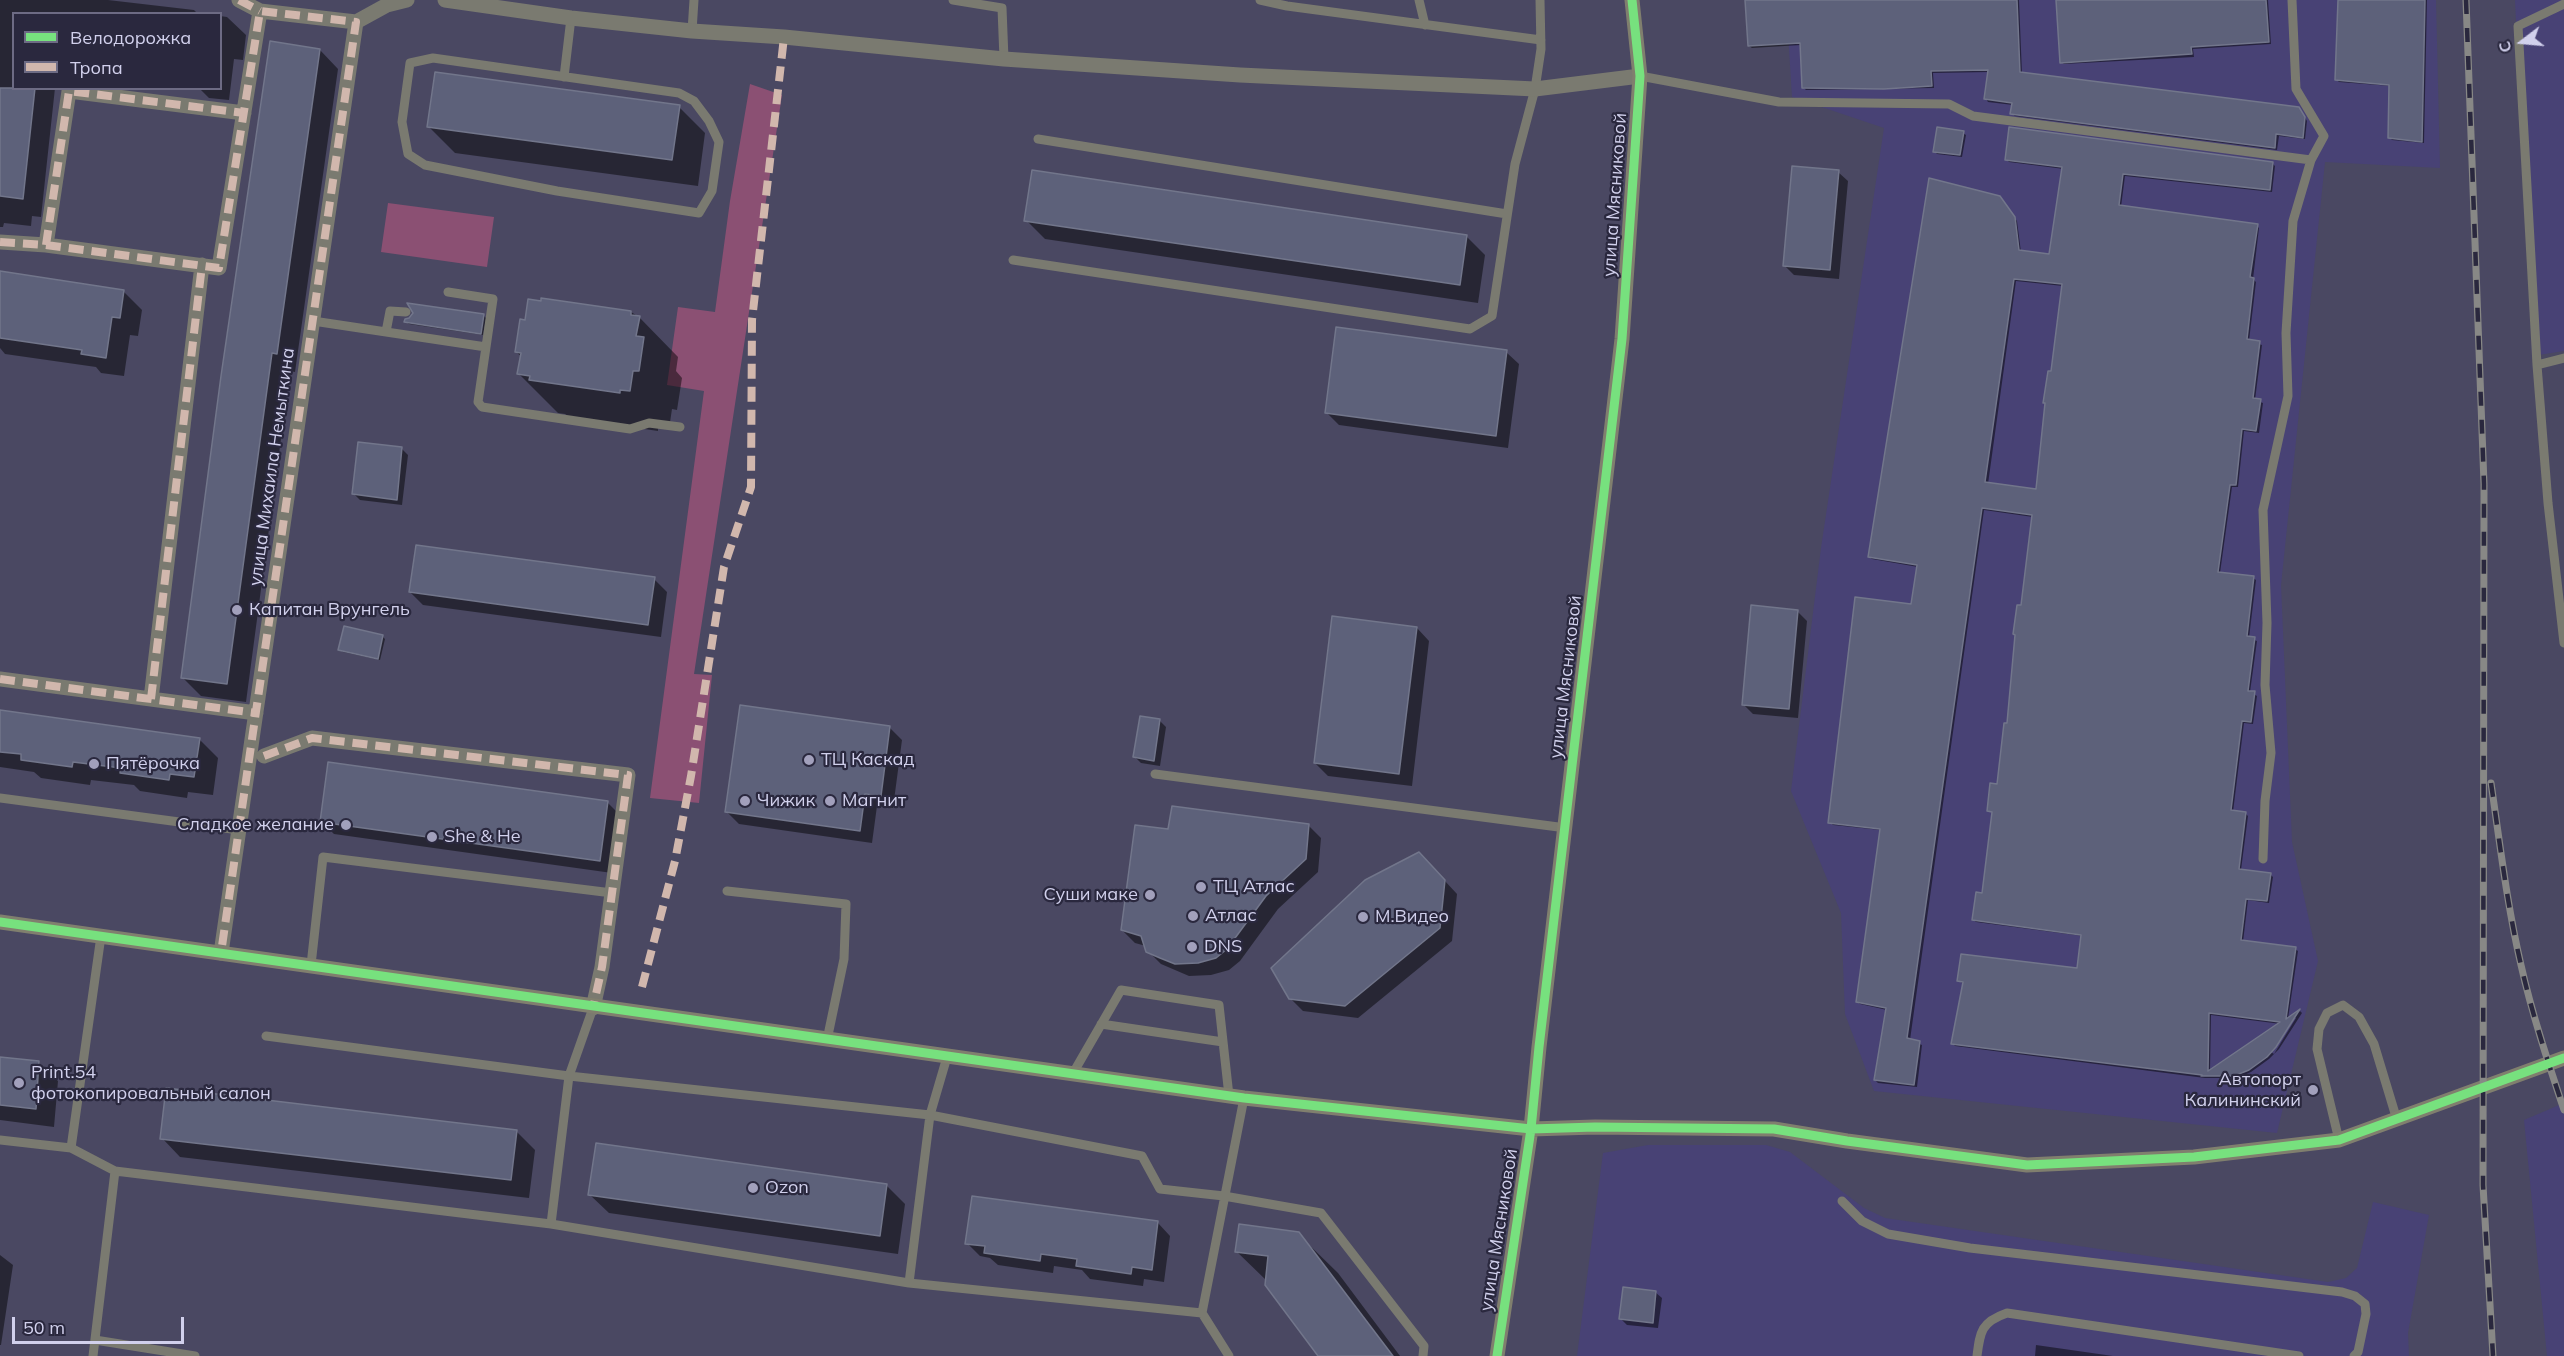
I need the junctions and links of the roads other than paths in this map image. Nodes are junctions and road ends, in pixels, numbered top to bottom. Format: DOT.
graph roads {
  1 [pos="239,0"];
  2 [pos="407,0"];
  3 [pos="445,0"];
  4 [pos="694,0"];
  5 [pos="953,0"];
  6 [pos="1260,0"];
  7 [pos="1419,0"];
  8 [pos="1540,0"];
  9 [pos="1632,0"];
  10 [pos="2292,0"];
  11 [pos="1287,3"];
  12 [pos="1004,4"];
  13 [pos="2564,4"];
  14 [pos="260,11"];
  15 [pos="571,18"];
  16 [pos="356,22"];
  17 [pos="1425,25"];
  18 [pos="692,31"];
  19 [pos="1541,40"];
  20 [pos="1004,59"];
  21 [pos="1640,75"];
  22 [pos="564,76"];
  23 [pos="1535,89"];
  24 [pos="244,113"];
  25 [pos="1038,139"];
  26 [pos="2311,160"];
  27 [pos="1507,214"];
  28 [pos="0,242"];
  29 [pos="46,245"];
  30 [pos="1013,260"];
  31 [pos="202,266"];
  32 [pos="448,292"];
  33 [pos="406,312"];
  34 [pos="313,321"];
  35 [pos="386,332"];
  36 [pos="486,347"];
  37 [pos="2564,358"];
  38 [pos="2536,365"];
  39 [pos="680,427"];
  40 [pos="2564,643"];
  41 [pos="0,679"];
  42 [pos="151,699"];
  43 [pos="256,713"];
  44 [pos="264,756"];
  45 [pos="1155,774"];
  46 [pos="0,798"];
  47 [pos="1566,828"];
  48 [pos="239,830"];
  49 [pos="2263,859"];
  50 [pos="726,891"];
  51 [pos="612,893"];
  52 [pos="0,922"];
  53 [pos="100,936"];
  54 [pos="221,953"];
  55 [pos="311,965"];
  56 [pos="593,1008"];
  57 [pos="1101,1024"];
  58 [pos="266,1036"];
  59 [pos="827,1040"];
  60 [pos="1223,1042"];
  61 [pos="947,1057"];
  62 [pos="2564,1058"];
  63 [pos="1072,1075"];
  64 [pos="569,1076"];
  65 [pos="1236,1097"];
  66 [pos="930,1115"];
  67 [pos="2397,1120"];
  68 [pos="1531,1129"];
  69 [pos="0,1140"];
  70 [pos="2339,1140"];
  71 [pos="70,1148"];
  72 [pos="115,1171"];
  73 [pos="1224,1196"];
  74 [pos="1842,1201"];
  75 [pos="551,1224"];
  76 [pos="909,1283"];
  77 [pos="1202,1313"];
  78 [pos="95,1340"];
  79 [pos="93,1356"];
  80 [pos="195,1356"];
  81 [pos="1228,1356"];
  82 [pos="1423,1356"];
  83 [pos="1497,1356"];
  84 [pos="1977,1356"];
  85 [pos="2299,1356"];
  86 [pos="2354,1356"];
  1 -- 14 [label="street"];
  2 -- 16 [label="street"];
  3 -- 15 [label="street"];
  4 -- 18 [label="lane"];
  5 -- 12 [label="lane"];
  6 -- 11 [label="lane"];
  7 -- 17 [label="lane"];
  8 -- 19 [label="lane"];
  9 -- 21 [label="street, улица Мясниковой"];
  10 -- 26 [label="lane"];
  11 -- 17 [label="lane"];
  12 -- 20 [label="lane"];
  13 -- 38 [label="lane"];
  14 -- 16 [label="street"];
  14 -- 24 [label="street"];
  15 -- 18 [label="street"];
  15 -- 22 [label="lane"];
  16 -- 34 [label="street, улица Михаила Немыткина"];
  17 -- 19 [label="lane"];
  18 -- 20 [label="street"];
  19 -- 23 [label="lane"];
  20 -- 23 [label="street"];
  21 -- 23 [label="street"];
  21 -- 26 [label="lane"];
  21 -- 47 [label="street, улица Мясниковой"];
  22 -- 22 [label="lane"];
  23 -- 27 [label="lane"];
  24 -- 29 [label="street"];
  24 -- 31 [label="street"];
  25 -- 27 [label="lane"];
  26 -- 49 [label="lane"];
  27 -- 30 [label="lane"];
  28 -- 29 [label="street"];
  29 -- 31 [label="street"];
  31 -- 42 [label="street"];
  32 -- 36 [label="lane"];
  33 -- 35 [label="lane"];
  34 -- 35 [label="lane"];
  34 -- 43 [label="street, улица Михаила Немыткина"];
  35 -- 36 [label="lane"];
  36 -- 39 [label="lane"];
  37 -- 38 [label="lane"];
  38 -- 40 [label="lane"];
  41 -- 42 [label="street"];
  42 -- 43 [label="street"];
  43 -- 48 [label="street, улица Михаила Немыткина"];
  44 -- 51 [label="street"];
  45 -- 47 [label="lane"];
  46 -- 48 [label="lane"];
  47 -- 68 [label="street, улица Мясниковой"];
  48 -- 54 [label="street, улица Михаила Немыткина"];
  50 -- 59 [label="lane"];
  51 -- 55 [label="lane"];
  51 -- 56 [label="street"];
  52 -- 53 [label="street"];
  53 -- 54 [label="street"];
  53 -- 71 [label="lane"];
  54 -- 55 [label="street"];
  55 -- 56 [label="street"];
  56 -- 59 [label="street"];
  56 -- 64 [label="lane"];
  57 -- 60 [label="lane"];
  57 -- 60 [label="lane"];
  57 -- 63 [label="lane"];
  58 -- 64 [label="lane"];
  59 -- 61 [label="street"];
  60 -- 65 [label="lane"];
  61 -- 63 [label="street"];
  61 -- 66 [label="lane"];
  62 -- 67 [label="street"];
  63 -- 65 [label="street"];
  64 -- 66 [label="lane"];
  64 -- 75 [label="lane"];
  65 -- 68 [label="street"];
  65 -- 73 [label="lane"];
  66 -- 73 [label="lane"];
  66 -- 76 [label="lane"];
  67 -- 70 [label="street"];
  67 -- 70 [label="lane"];
  68 -- 70 [label="street"];
  68 -- 83 [label="street, улица Мясниковой"];
  69 -- 71 [label="lane"];
  71 -- 72 [label="lane"];
  72 -- 75 [label="lane"];
  72 -- 78 [label="lane"];
  73 -- 77 [label="lane"];
  73 -- 82 [label="lane"];
  74 -- 86 [label="lane"];
  75 -- 76 [label="lane"];
  76 -- 77 [label="lane"];
  77 -- 81 [label="lane"];
  78 -- 79 [label="lane"];
  78 -- 80 [label="lane"];
  84 -- 85 [label="lane"];
}
